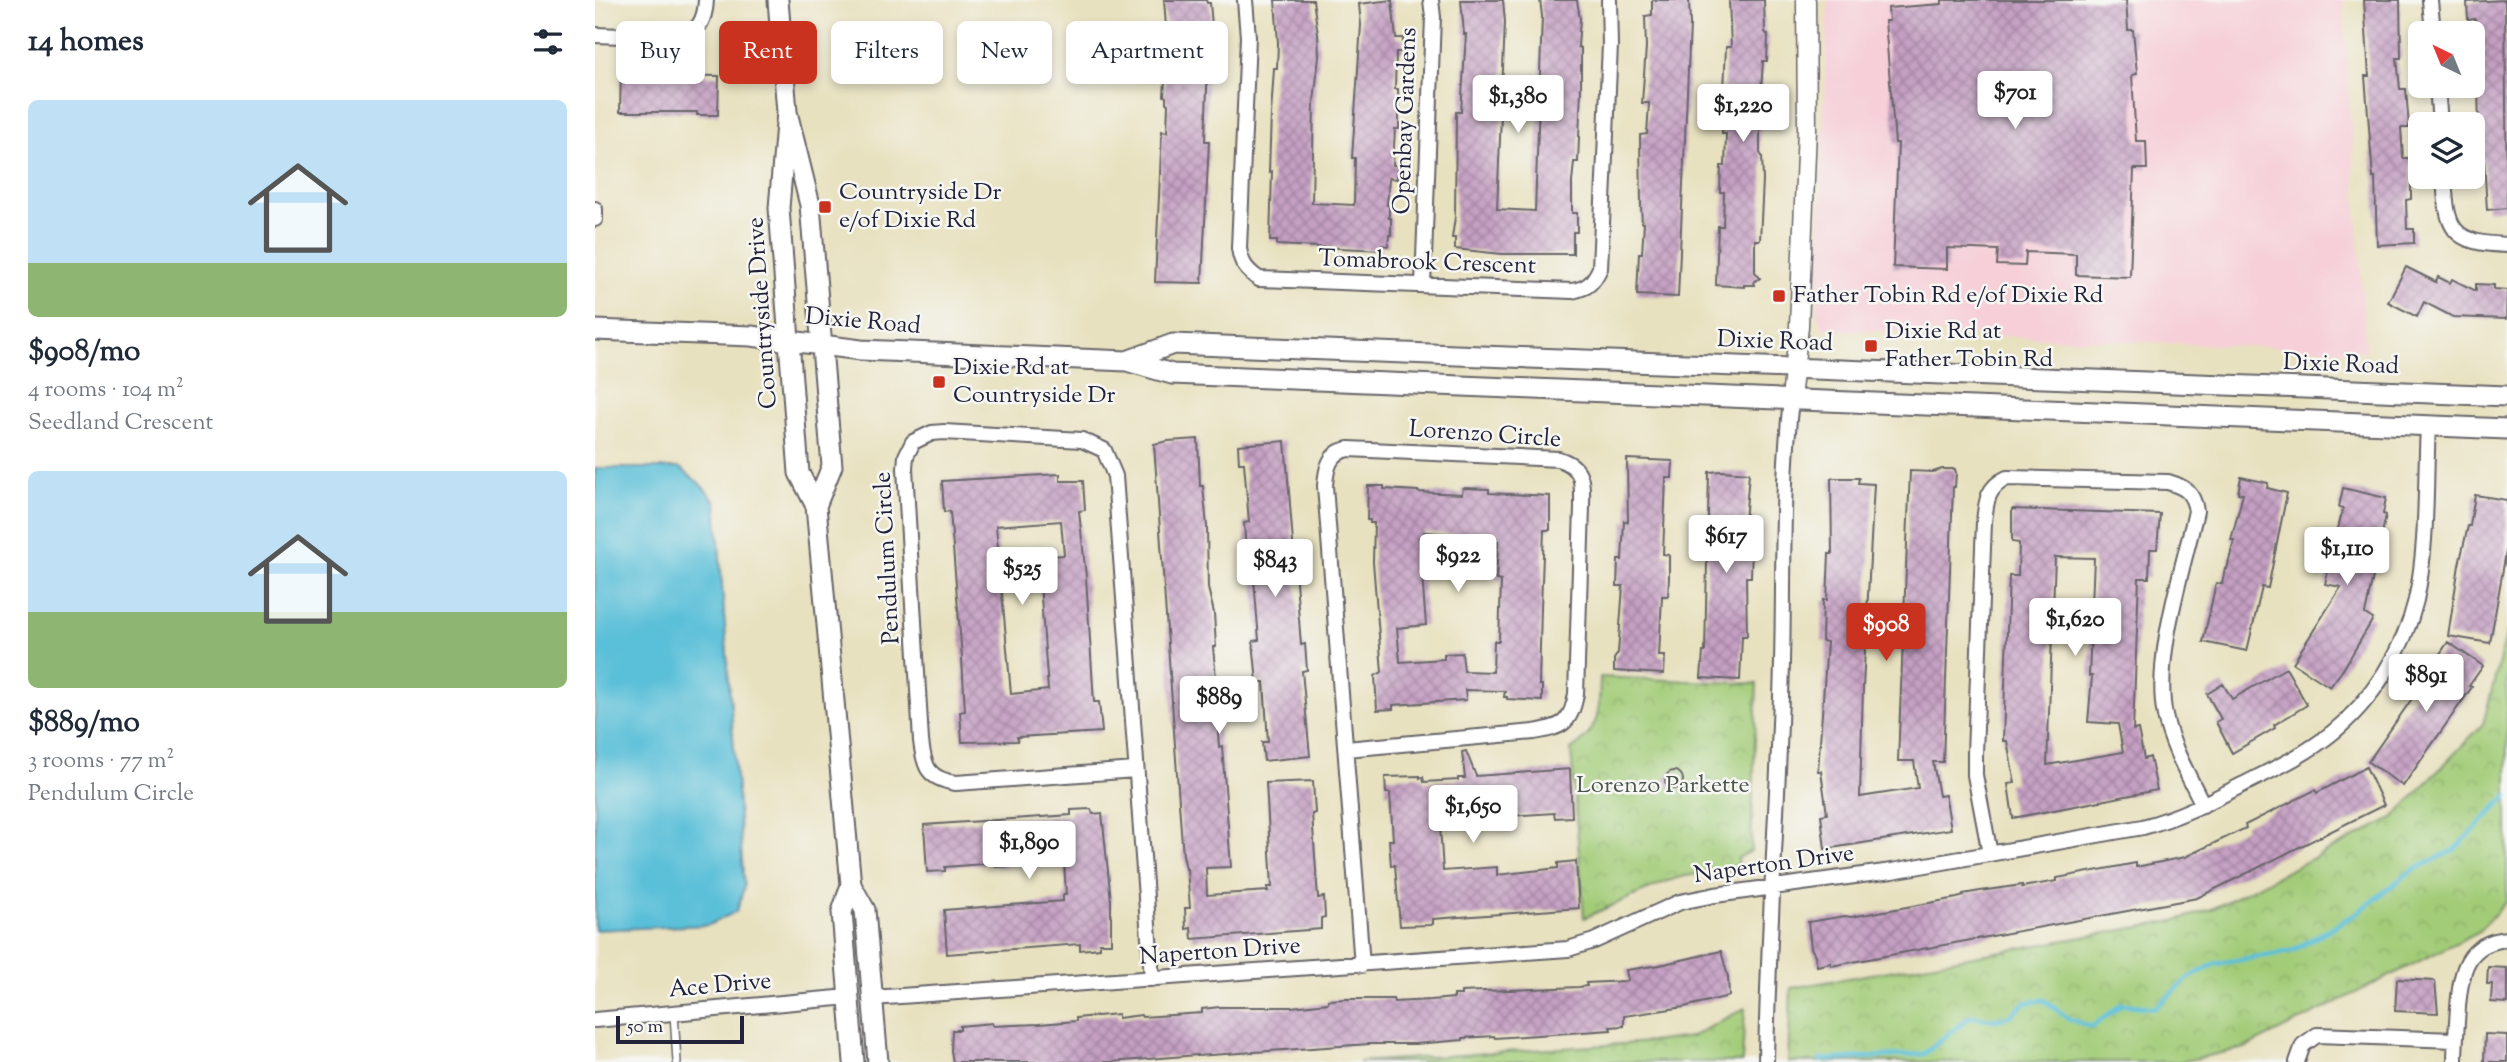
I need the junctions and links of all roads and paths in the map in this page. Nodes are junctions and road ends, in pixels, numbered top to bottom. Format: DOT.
graph roads {
  1 [pos="706,0"];
  2 [pos="778,0"];
  3 [pos="1245,0"];
  4 [pos="1431,0"];
  5 [pos="1609,0"];
  6 [pos="1806,0"];
  7 [pos="2430,0"];
  8 [pos="2432,21"];
  9 [pos="595,35"];
  10 [pos="787,112"];
  11 [pos="2445,189"];
  12 [pos="595,209"];
  13 [pos="595,219"];
  14 [pos="2507,245"];
  15 [pos="1423,285"];
  16 [pos="595,330"];
  17 [pos="789,340"];
  18 [pos="821,345"];
  19 [pos="1127,361"];
  20 [pos="1795,368"];
  21 [pos="2507,396"];
  22 [pos="1791,400"];
  23 [pos="2428,426"];
  24 [pos="2507,429"];
  25 [pos="816,506"];
  26 [pos="1346,748"];
  27 [pos="1136,770"];
  28 [pos="2203,805"];
  29 [pos="1990,853"];
  30 [pos="851,886"];
  31 [pos="1772,888"];
  32 [pos="2507,939"];
  33 [pos="1362,965"];
  34 [pos="1152,979"];
  35 [pos="849,997"];
  36 [pos="872,998"];
  37 [pos="674,1013"];
  38 [pos="595,1020"];
  39 [pos="2455,1040"];
  40 [pos="677,1062"];
  41 [pos="854,1062"];
  42 [pos="878,1062"];
  43 [pos="1766,1062"];
  44 [pos="2297,1062"];
  45 [pos="2455,1062"];
  1 -- 9 [label="street"];
  2 -- 10 [label="main road, Countryside Drive"];
  3 -- 15 [label="street, Tomabrook Crescent"];
  4 -- 15 [label="street, Openbay Gardens"];
  5 -- 15 [label="street, Tomabrook Crescent"];
  6 -- 20 [label="street"];
  7 -- 8 [label="street"];
  10 -- 17 [label="main road, Countryside Drive"];
  10 -- 18 [label="main road, Countryside Drive"];
  11 -- 14 [label="street"];
  12 -- 13 [label="street"];
  16 -- 17 [label="main road, Dixie Road"];
  17 -- 18 [label="main road, Dixie Road"];
  17 -- 25 [label="main road, Countryside Drive"];
  18 -- 19 [label="main road, Dixie Road"];
  18 -- 25 [label="main road, Countryside Drive"];
  19 -- 20 [label="main road, Dixie Road"];
  19 -- 22 [label="main road, Dixie Road"];
  20 -- 21 [label="main road, Dixie Road"];
  20 -- 22 [label="street"];
  22 -- 23 [label="main road, Dixie Road"];
  22 -- 31 [label="street"];
  23 -- 24 [label="main road, Dixie Road"];
  23 -- 28 [label="street, Naperton Drive"];
  25 -- 30 [label="main road, Countryside Drive"];
  26 -- 26 [label="street, Lorenzo Circle"];
  26 -- 33 [label="street, Lorenzo Circle"];
  27 -- 27 [label="street, Pendulum Circle"];
  27 -- 34 [label="street, Pendulum Circle"];
  28 -- 29 [label="street, Naperton Drive"];
  28 -- 29 [label="street"];
  29 -- 31 [label="street, Naperton Drive"];
  30 -- 35 [label="main road, Countryside Drive"];
  30 -- 36 [label="main road, Countryside Drive"];
  31 -- 33 [label="street, Naperton Drive"];
  31 -- 43 [label="street"];
  32 -- 39 [label="street"];
  33 -- 34 [label="street, Naperton Drive"];
  34 -- 36 [label="street, Naperton Drive"];
  35 -- 37 [label="street, Ace Drive"];
  35 -- 41 [label="main road, Countryside Drive"];
  36 -- 42 [label="main road, Countryside Drive"];
  37 -- 38 [label="street, Ace Drive"];
  37 -- 40 [label="lane"];
  39 -- 44 [label="street"];
  39 -- 45 [label="street"];
}
